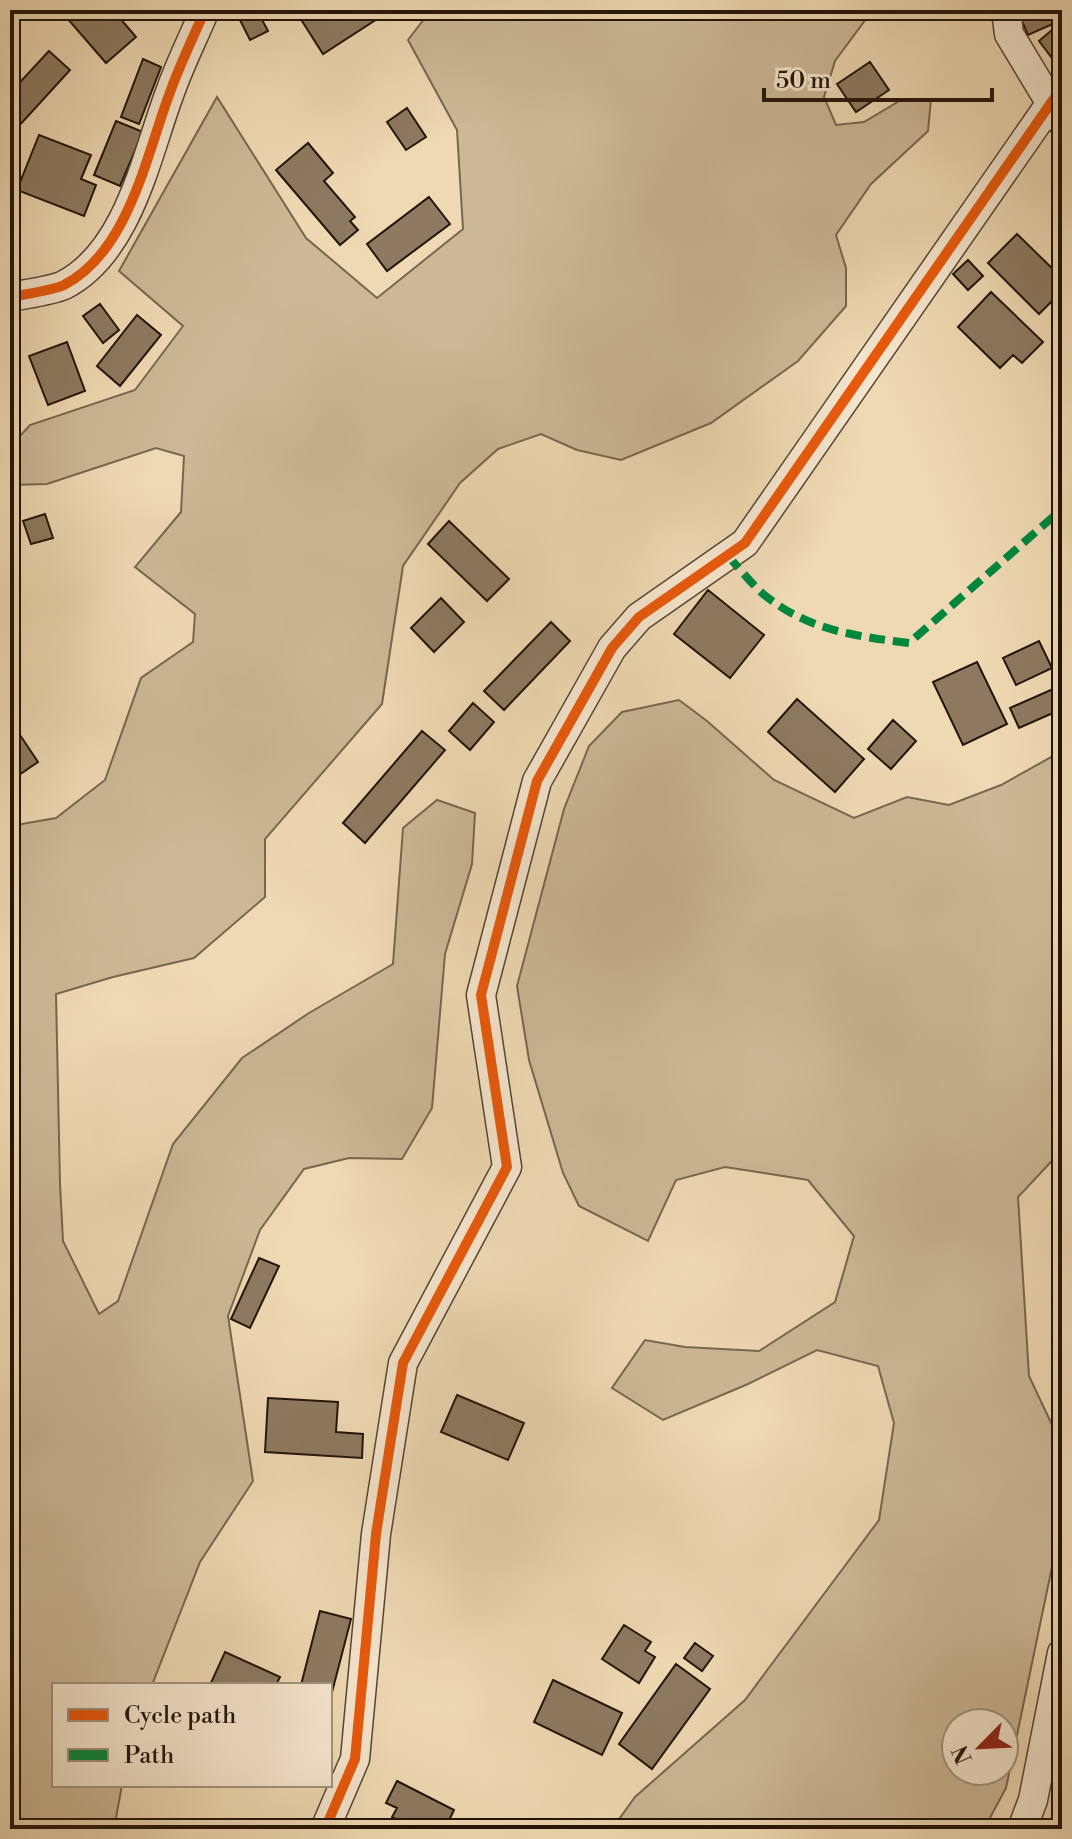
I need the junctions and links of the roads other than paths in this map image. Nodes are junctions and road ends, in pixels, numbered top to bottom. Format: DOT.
graph roads {
  1 [pos="205,10"];
  2 [pos="1006,10"];
  3 [pos="1058,103"];
  4 [pos="10,297"];
  5 [pos="1062,1653"];
  6 [pos="325,1829"];
  7 [pos="1022,1829"];
  1 -- 4 [label="street"];
  2 -- 3 [label="street"];
  3 -- 6 [label="street"];
  5 -- 7 [label="street"];
}
